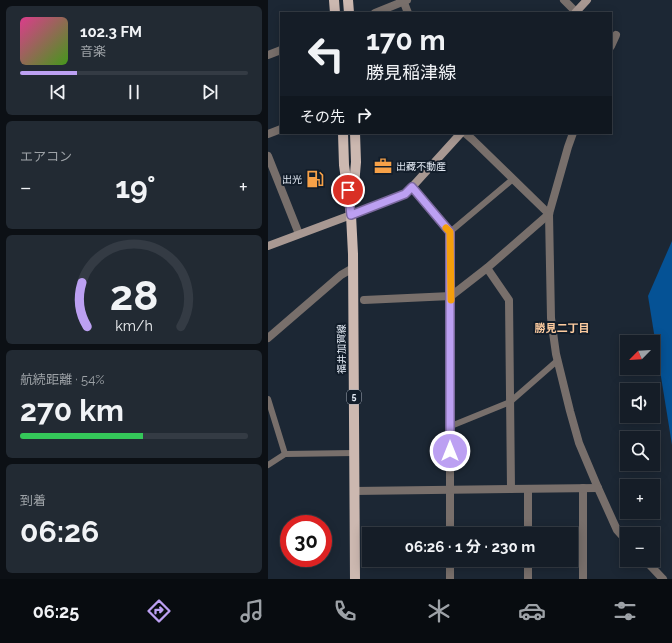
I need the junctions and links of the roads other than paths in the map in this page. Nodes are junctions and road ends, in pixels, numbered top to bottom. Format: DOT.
graph roads {
  1 [pos="334,0"];
  2 [pos="348,0"];
  3 [pos="405,0"];
  4 [pos="564,0"];
  5 [pos="587,0"];
  6 [pos="335,12"];
  7 [pos="349,12"];
  8 [pos="377,12"];
  9 [pos="408,12"];
  10 [pos="575,12"];
  11 [pos="616,35"];
  12 [pos="612,44"];
  13 [pos="280,50"];
  14 [pos="268,55"];
  15 [pos="280,129"];
  16 [pos="268,134"];
  17 [pos="343,134"];
  18 [pos="355,134"];
  19 [pos="459,134"];
  20 [pos="466,134"];
  21 [pos="573,134"];
  22 [pos="268,156"];
  23 [pos="513,179"];
  24 [pos="412,187"];
  25 [pos="550,214"];
  26 [pos="351,215"];
  27 [pos="450,232"];
  28 [pos="299,234"];
  29 [pos="268,246"];
  30 [pos="353,268"];
  31 [pos="486,268"];
  32 [pos="451,296"];
  33 [pos="364,300"];
  34 [pos="268,338"];
  35 [pos="558,360"];
  36 [pos="268,399"];
  37 [pos="510,402"];
  38 [pos="451,426"];
  39 [pos="354,453"];
  40 [pos="285,454"];
  41 [pos="268,465"];
  42 [pos="583,488"];
  43 [pos="598,488"];
  44 [pos="511,489"];
  45 [pos="528,489"];
  46 [pos="450,490"];
  47 [pos="354,491"];
  48 [pos="450,527"];
  49 [pos="528,527"];
  50 [pos="620,533"];
  51 [pos="450,567"];
  52 [pos="528,567"];
  53 [pos="652,567"];
  54 [pos="354,579"];
  55 [pos="450,579"];
  56 [pos="528,579"];
  57 [pos="583,579"];
  58 [pos="663,579"];
  1 -- 6 [label="main road"];
  2 -- 7 [label="main road"];
  3 -- 8 [label="street"];
  3 -- 9 [label="street"];
  4 -- 10 [label="street"];
  5 -- 10 [label="main road"];
  11 -- 12 [label="street"];
  13 -- 14 [label="street"];
  15 -- 16 [label="street"];
  17 -- 26 [label="main road, 福井加賀線 / 5"];
  18 -- 26 [label="main road, 福井加賀線 / 5"];
  19 -- 24 [label="main road"];
  20 -- 23 [label="street"];
  21 -- 25 [label="street"];
  22 -- 28 [label="street"];
  23 -- 25 [label="street"];
  23 -- 27 [label="lane"];
  24 -- 26 [label="main road"];
  24 -- 27 [label="street"];
  25 -- 31 [label="street"];
  25 -- 35 [label="street"];
  26 -- 28 [label="main road"];
  26 -- 30 [label="main road, 福井加賀線 / 5"];
  27 -- 32 [label="street"];
  28 -- 29 [label="main road"];
  30 -- 34 [label="street"];
  30 -- 39 [label="main road, 福井加賀線 / 5"];
  31 -- 32 [label="street"];
  31 -- 37 [label="street"];
  32 -- 33 [label="street"];
  32 -- 38 [label="street"];
  35 -- 37 [label="lane"];
  35 -- 43 [label="street"];
  36 -- 40 [label="lane"];
  37 -- 38 [label="lane"];
  37 -- 44 [label="street"];
  38 -- 46 [label="street"];
  39 -- 40 [label="lane"];
  39 -- 47 [label="main road, 福井加賀線 / 5"];
  40 -- 41 [label="lane"];
  42 -- 43 [label="street"];
  42 -- 45 [label="street"];
  42 -- 57 [label="street"];
  43 -- 50 [label="street"];
  44 -- 45 [label="street"];
  44 -- 46 [label="street"];
  45 -- 49 [label="street"];
  46 -- 47 [label="street"];
  46 -- 48 [label="street"];
  47 -- 54 [label="main road, 福井加賀線 / 5"];
  51 -- 55 [label="street"];
  52 -- 56 [label="street"];
  53 -- 58 [label="street"];
}
